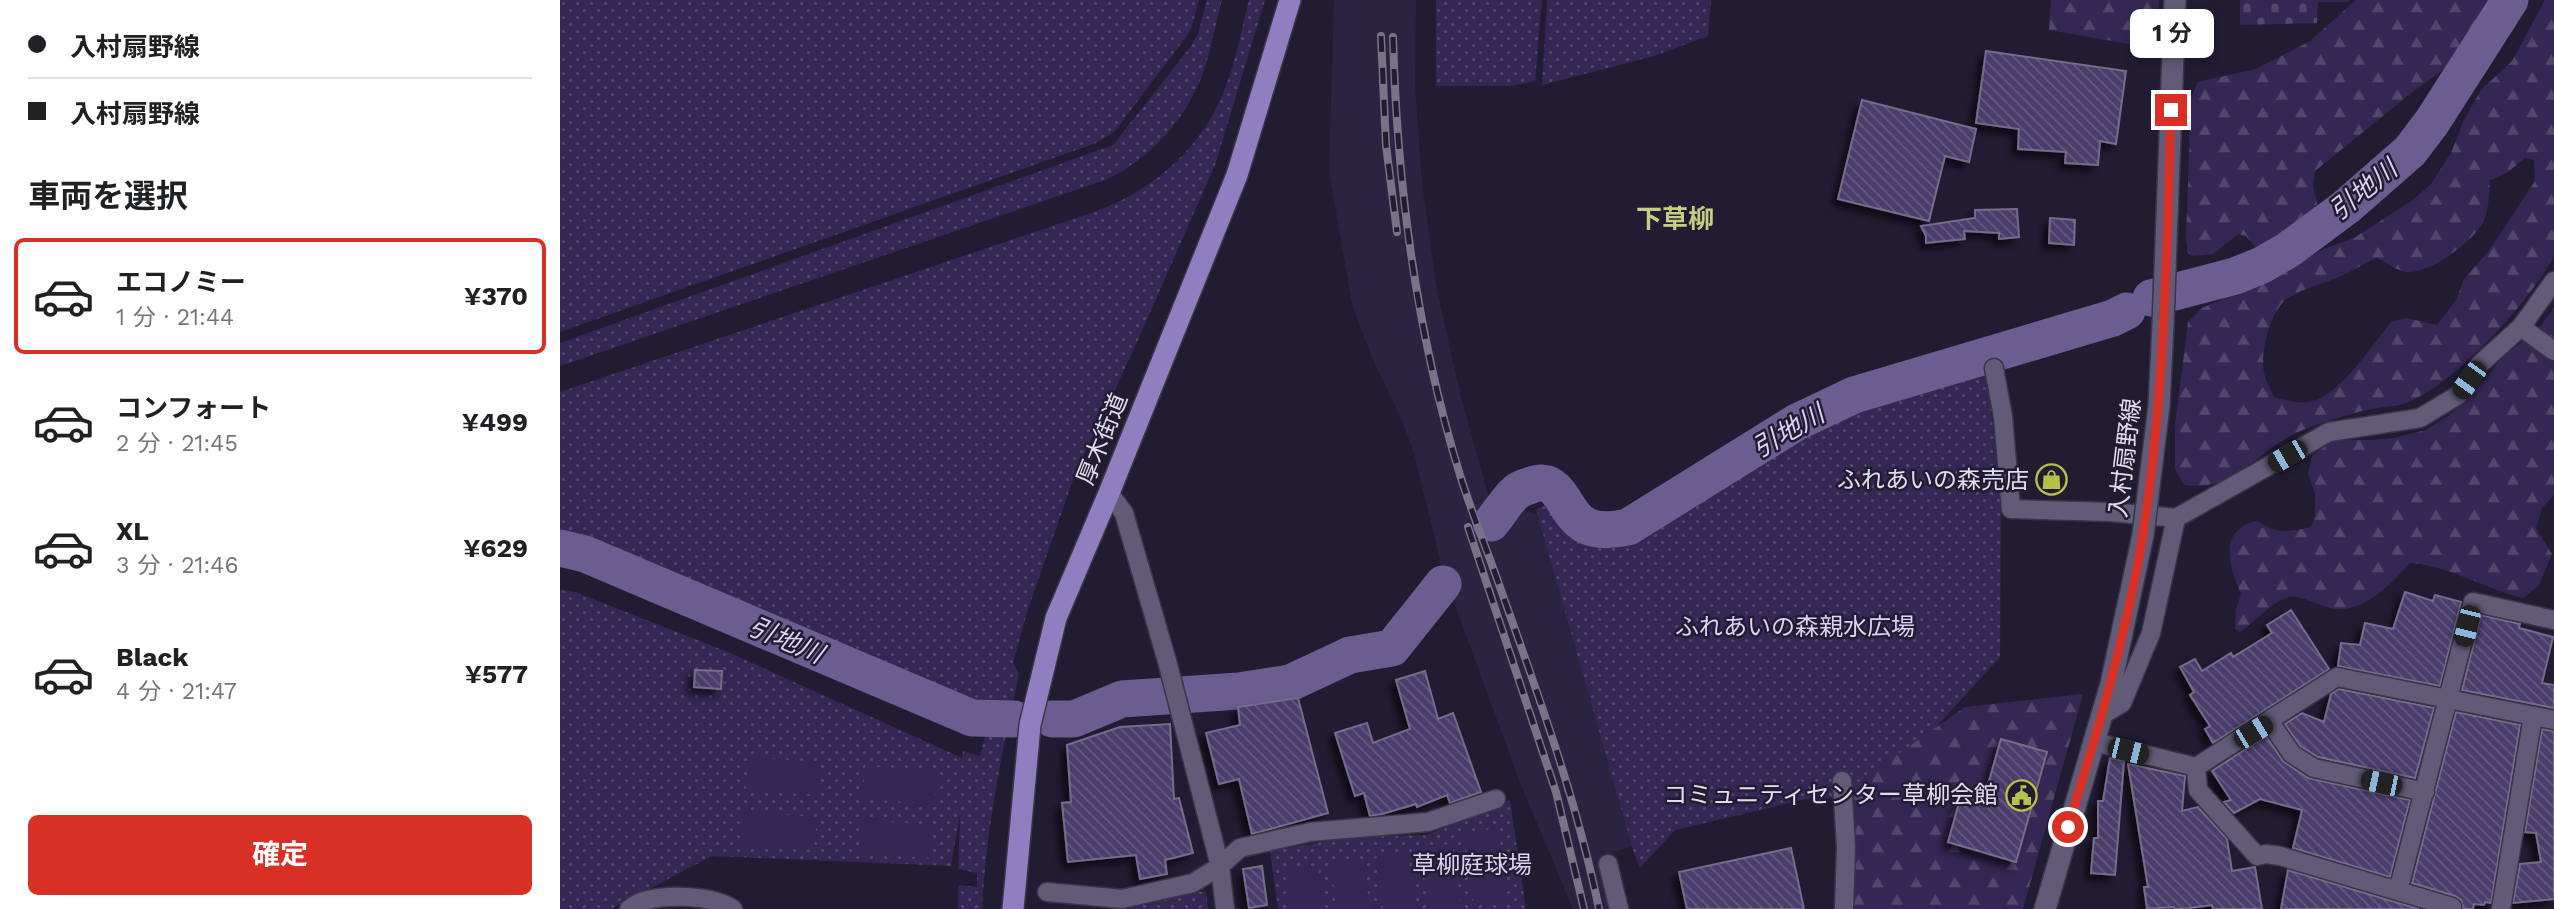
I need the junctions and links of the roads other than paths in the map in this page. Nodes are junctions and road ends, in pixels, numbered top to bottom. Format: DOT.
graph roads {
  1 [pos="1290,0"];
  2 [pos="2175,0"];
  3 [pos="2554,281"];
  4 [pos="2521,327"];
  5 [pos="2554,351"];
  6 [pos="1994,368"];
  7 [pos="1109,493"];
  8 [pos="2176,518"];
  9 [pos="2554,620"];
  10 [pos="2449,699"];
  11 [pos="2102,715"];
  12 [pos="2533,716"];
  13 [pos="2554,720"];
  14 [pos="2270,722"];
  15 [pos="2094,742"];
  16 [pos="2196,767"];
  17 [pos="1842,781"];
  18 [pos="2425,792"];
  19 [pos="1496,799"];
  20 [pos="1608,864"];
  21 [pos="1220,866"];
  22 [pos="2398,891"];
  23 [pos="1047,892"];
  24 [pos="2455,908"];
  25 [pos="629,909"];
  26 [pos="733,909"];
  27 [pos="1013,909"];
  28 [pos="1225,909"];
  29 [pos="1619,909"];
  30 [pos="1844,909"];
  31 [pos="2045,909"];
  32 [pos="2501,909"];
  1 -- 7 [label="main road, 厚木街道"];
  2 -- 11 [label="street, 入村扇野線, bridge"];
  3 -- 4 [label="street"];
  4 -- 5 [label="street"];
  4 -- 8 [label="street"];
  6 -- 8 [label="street"];
  7 -- 21 [label="street"];
  7 -- 27 [label="main road, 厚木街道"];
  8 -- 11 [label="street"];
  9 -- 10 [label="street"];
  10 -- 12 [label="street"];
  10 -- 14 [label="street"];
  10 -- 18 [label="street"];
  11 -- 15 [label="street, 入村扇野線"];
  12 -- 13 [label="street"];
  12 -- 32 [label="street"];
  14 -- 16 [label="street"];
  14 -- 18 [label="street"];
  15 -- 16 [label="street"];
  15 -- 31 [label="street, 入村扇野線"];
  16 -- 22 [label="street"];
  17 -- 30 [label="street"];
  18 -- 22 [label="street"];
  19 -- 21 [label="street"];
  20 -- 29 [label="street"];
  21 -- 23 [label="street"];
  21 -- 28 [label="street"];
  22 -- 24 [label="street"];
  25 -- 26 [label="street"];
}
